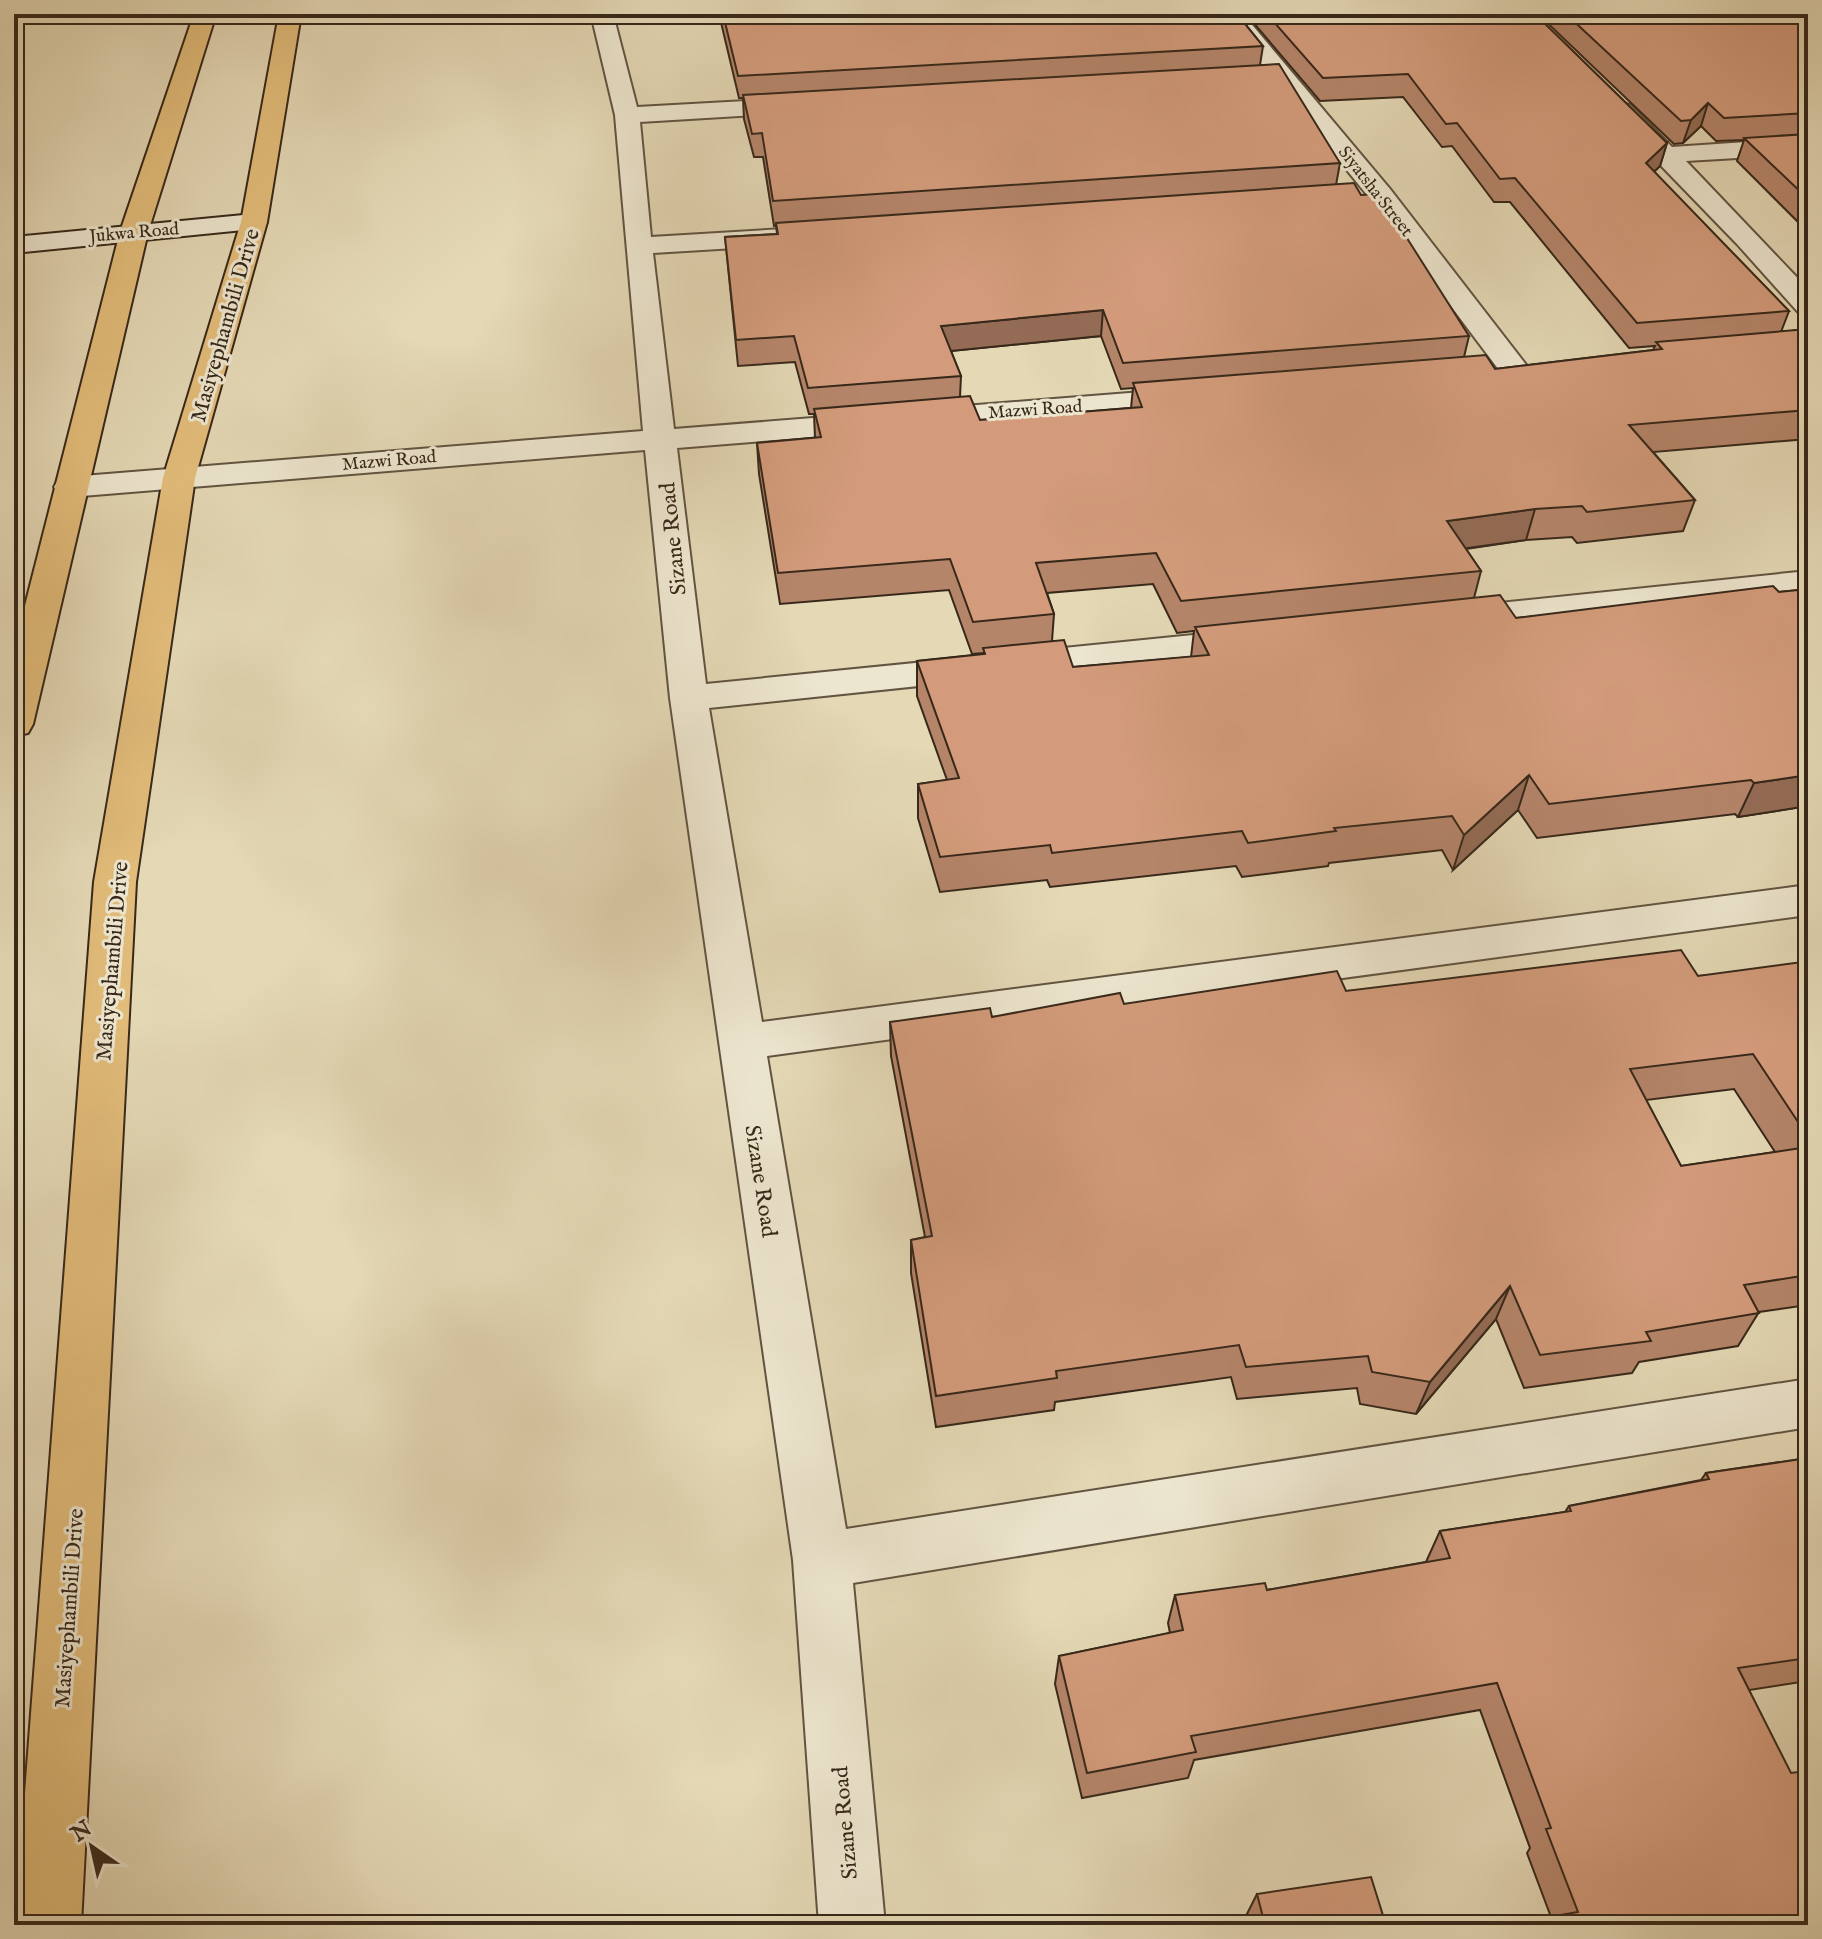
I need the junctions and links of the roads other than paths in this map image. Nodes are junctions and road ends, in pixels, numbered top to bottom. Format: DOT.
graph roads {
  1 [pos="205,14"];
  2 [pos="290,14"];
  3 [pos="602,14"];
  4 [pos="1231,14"];
  5 [pos="1284,77"];
  6 [pos="1253,79"];
  7 [pos="1600,90"];
  8 [pos="831,103"];
  9 [pos="627,115"];
  10 [pos="1808,146"];
  11 [pos="1667,155"];
  12 [pos="1381,195"];
  13 [pos="1350,198"];
  14 [pos="254,222"];
  15 [pos="134,232"];
  16 [pos="812,235"];
  17 [pos="14,245"];
  18 [pos="638,246"];
  19 [pos="1808,306"];
  20 [pos="1485,374"];
  21 [pos="1215,395"];
  22 [pos="661,437"];
  23 [pos="179,478"];
  24 [pos="70,487"];
  25 [pos="1808,582"];
  26 [pos="1414,623"];
  27 [pos="1288,636"];
  28 [pos="689,698"];
  29 [pos="14,724"];
  30 [pos="1808,900"];
  31 [pos="740,1042"];
  32 [pos="1808,1403"];
  33 [pos="822,1560"];
  34 [pos="48,1925"];
  35 [pos="852,1925"];
  1 -- 15 [label="main road"];
  2 -- 14 [label="main road, Masiyephambili Drive"];
  3 -- 9 [label="street, Sizane Road"];
  4 -- 5 [label="street, Siyatsha Street"];
  5 -- 6 [label="street"];
  5 -- 12 [label="street, Siyatsha Street"];
  7 -- 11 [label="street"];
  8 -- 9 [label="street"];
  9 -- 18 [label="street, Sizane Road"];
  10 -- 11 [label="street"];
  11 -- 19 [label="street"];
  12 -- 13 [label="street"];
  12 -- 20 [label="street, Siyatsha Street"];
  14 -- 15 [label="street, Jukwa Road"];
  14 -- 23 [label="main road, Masiyephambili Drive"];
  15 -- 17 [label="street, Jukwa Road"];
  15 -- 24 [label="main road"];
  16 -- 18 [label="street"];
  18 -- 22 [label="street, Sizane Road"];
  21 -- 22 [label="street, Mazwi Road"];
  22 -- 23 [label="street, Mazwi Road"];
  22 -- 28 [label="street, Sizane Road"];
  23 -- 24 [label="street, Mazwi Road"];
  23 -- 34 [label="main road, Masiyephambili Drive"];
  24 -- 29 [label="main road"];
  25 -- 26 [label="street"];
  27 -- 28 [label="street"];
  28 -- 31 [label="street, Sizane Road"];
  30 -- 31 [label="street"];
  31 -- 33 [label="street, Sizane Road"];
  32 -- 33 [label="street"];
  33 -- 35 [label="street, Sizane Road"];
}
